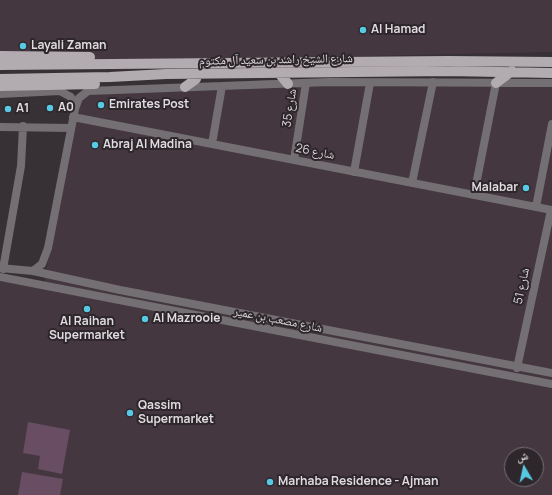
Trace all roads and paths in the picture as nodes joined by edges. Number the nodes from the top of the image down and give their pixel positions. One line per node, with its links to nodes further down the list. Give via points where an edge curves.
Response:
1 (0, 56): 4 (main road, via 142,60)
2 (552, 62): 4 (main road, شارع الشيخ راشد بن سعيد آل مكتوم, via 449,61)
3 (0, 64): 4 (main road, شارع الشيخ راشد بن سعيد آل مكتوم)
4 (166, 69): 8 (main road, شارع الشيخ راشد بن سعيد آل مكتوم); 9 (main road, شارع الشيخ راشد بن سعيد آل مكتوم, via 110,77)
5 (512, 71): 6 (main road, شارع الشيخ راشد بن سعيد آل مكتوم); 7 (main road, شارع الشيخ راشد بن سعيد آل مكتوم); 14 (main road)
6 (279, 73): 8 (main road, شارع الشيخ راشد بن سعيد آل مكتوم); 16 (main road)
7 (552, 73)
8 (220, 74): 10 (main road)
9 (0, 79)
10 (196, 79): 17 (main road); 19 (main road)
11 (433, 82): 13 (street); 14 (street); 29 (street)
12 (306, 83): 13 (street); 16 (street); 27 (street, شارع 35)
13 (370, 83): 28 (street)
14 (496, 83): 15 (street); 30 (street)
15 (552, 83)
16 (288, 84): 18 (street)
17 (0, 86)
18 (222, 86): 19 (street); 26 (street)
19 (185, 87): 21 (street, via 88,91 79,98)
20 (0, 94): 21 (street, via 60,91 72,97)
21 (74, 113): 25 (street); 26 (street, شارع 26)
22 (552, 124): 31 (street)
23 (23, 126): 24 (street); 25 (street, via 51,124); 34 (street, via 20,166)
24 (0, 127)
25 (71, 128): 33 (street)
26 (212, 144): 27 (street, شارع 26)
27 (294, 160): 28 (street, شارع 26)
28 (354, 172): 29 (street, شارع 26)
29 (412, 183): 30 (street, شارع 26)
30 (474, 195): 31 (street, شارع 26)
31 (536, 207): 32 (street, شارع 26)
32 (551, 210): 38 (street, شارع 51)
33 (48, 248): 35 (street, via 42,264); 36 (street, via 47,262)
34 (1, 267): 35 (street, شارع مصعب بن عمير)
35 (33, 272): 36 (street, شارع مصعب بن عمير)
36 (53, 276): 38 (street, شارع مصعب بن عمير)
37 (0, 277): 40 (street, شارع مصعب بن عمير)
38 (517, 368): 39 (street, شارع مصعب بن عمير)
39 (552, 374)
40 (552, 384)

